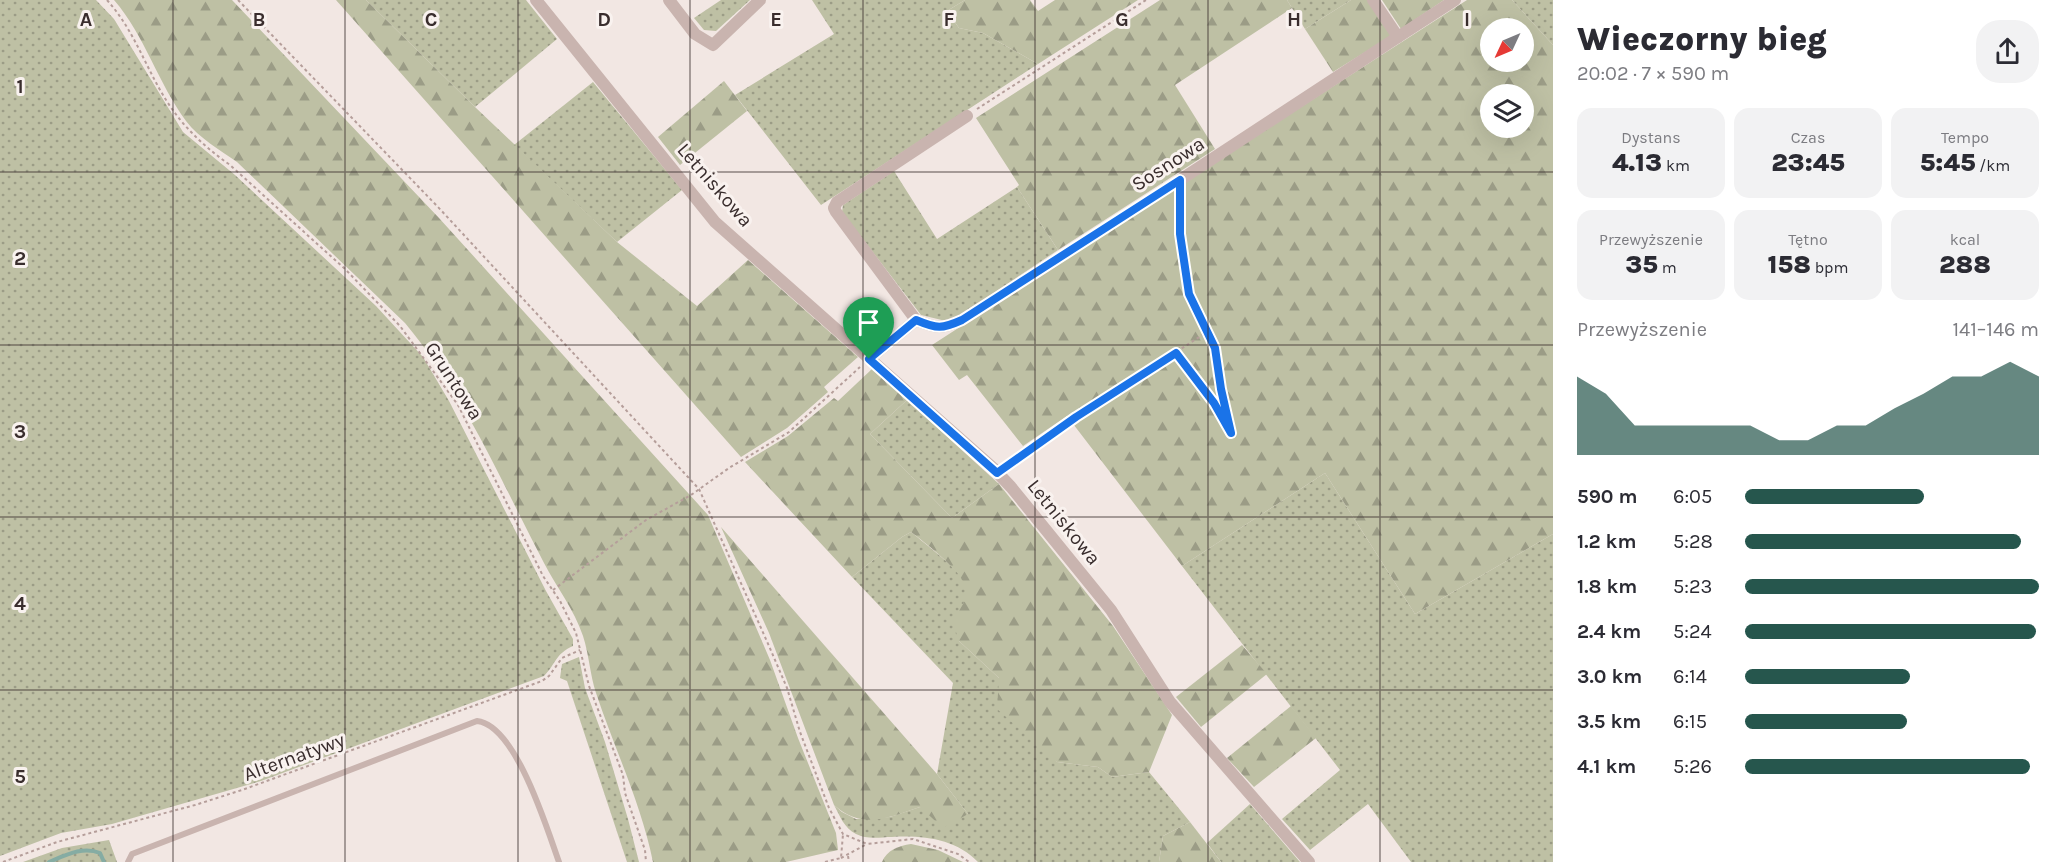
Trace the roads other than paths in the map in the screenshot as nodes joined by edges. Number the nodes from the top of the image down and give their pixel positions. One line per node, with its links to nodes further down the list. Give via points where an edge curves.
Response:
1 (536, 0): 11 (street, Letniskowa, via 715,222)
2 (669, 0): 3 (street, via 695,34 713,45)
3 (760, 0)
4 (1373, 0): 6 (street)
5 (1455, 0): 6 (street, Sosnowa)
6 (1398, 37): 8 (street, Sosnowa)
7 (967, 116): 10 (street, via 835,206)
8 (1180, 180)
9 (1054, 261): 10 (street, via 946,327)
10 (916, 320): 11 (street)
11 (869, 359): 14 (street, Letniskowa, via 1011,487 1111,610 1170,702)
12 (128, 862): 13 (lane, via 132,854 477,721 500,735 526,774)
13 (559, 862)
14 (1309, 862)

